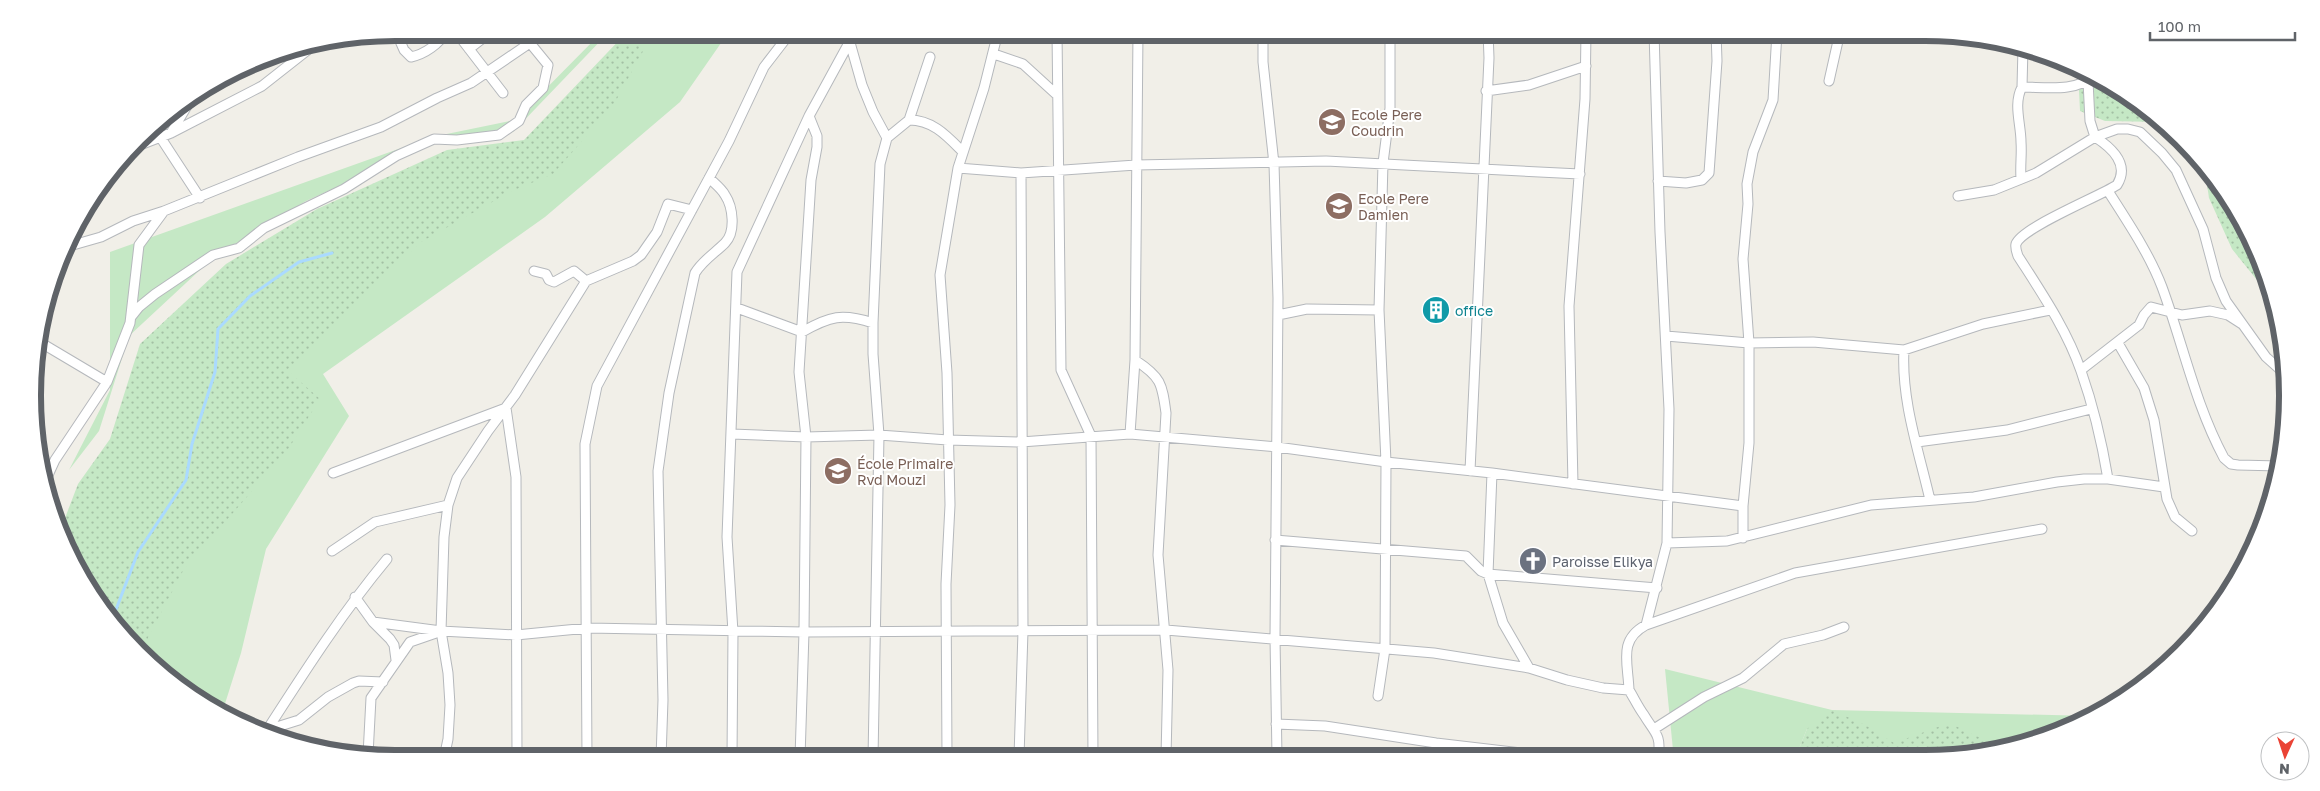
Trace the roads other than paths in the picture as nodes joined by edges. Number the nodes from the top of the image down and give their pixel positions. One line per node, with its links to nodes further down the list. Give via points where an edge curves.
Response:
1 (400, 41): 2 (street, via 411,57)
2 (441, 41)
3 (463, 41): 21 (street)
4 (479, 41): 21 (street)
5 (533, 41): 20 (street)
6 (784, 41): 53 (street, via 764,67)
7 (846, 41): 36 (street)
8 (849, 41): 42 (street, via 862,85)
9 (996, 41): 23 (street)
10 (1057, 41): 34 (street)
11 (1138, 41): 47 (street)
12 (1263, 41): 46 (street)
13 (1390, 41): 45 (street, via 1390,108)
14 (1488, 41): 32 (street)
15 (1586, 41): 26 (street)
16 (1654, 41): 55 (street)
17 (1716, 41): 55 (street, via 1709,173 1702,180)
18 (1776, 41): 75 (street, via 1772,100 1753,152 1748,184 1743,267)
19 (1838, 41): 29 (street)
20 (530, 43): 27 (street); 69 (street, via 548,65 546,83 526,104 519,121 511,127 495,137 434,139 396,156 339,192 264,228 239,248 213,255 154,294)
21 (469, 49): 27 (street)
22 (304, 53): 39 (street, via 262,86)
23 (994, 54): 34 (street, via 1023,64); 44 (street)
24 (2023, 55): 31 (street)
25 (930, 57): 37 (street)
26 (1586, 66): 32 (street, via 1529,85); 52 (street)
27 (488, 73): 33 (street); 58 (street, via 381,127)
28 (2085, 80): 31 (street, via 2061,88)
29 (1829, 81)
30 (2090, 83): 40 (street, via 2090,121)
31 (2022, 87): 54 (street, via 2018,104)
32 (1486, 91): 49 (street)
33 (503, 93)
34 (1057, 95): 50 (street)
35 (185, 111): 39 (street)
36 (809, 116): 64 (street, via 740,263); 72 (street, via 817,136 817,147 811,180)
37 (909, 120): 42 (street); 44 (street, via 940,129)
38 (158, 133): 41 (street)
39 (171, 133): 41 (street)
40 (2095, 137): 54 (street, via 2062,159); 56 (street, via 2111,148 2121,165 2122,173 2117,185); 71 (street, via 2117,128 2140,132 2171,164 2204,229 2219,286)
41 (161, 138): 43 (street); 58 (street)
42 (887, 138): 70 (street, via 880,164)
43 (147, 143)
44 (962, 152): 48 (street)
45 (1383, 163): 46 (street, via 1326,161); 49 (street); 65 (street)
46 (1274, 164): 47 (street); 68 (street)
47 (1136, 165): 50 (street); 78 (street)
48 (958, 168): 51 (street); 90 (street, via 940,275)
49 (1483, 168): 52 (street); 96 (street)
50 (1059, 169): 51 (street); 87 (street, via 1061,370)
51 (1021, 173): 91 (street)
52 (1580, 174): 101 (street, via 1569,306)
53 (709, 178): 59 (street); 122 (street, via 729,202 732,230 726,242 702,263 696,273 669,393 658,471)
54 (2021, 178): 57 (street, via 1994,190)
55 (1658, 181): 73 (street)
56 (2108, 191): 66 (street, via 2036,227 2016,244 2018,256); 67 (street, via 2148,259)
57 (1958, 196)
58 (200, 198): 60 (street)
59 (692, 210): 63 (street, via 668,204 658,232 641,255); 121 (street, via 597,386 586,444)
60 (164, 211): 61 (street); 69 (street, via 139,245)
61 (75, 244)
62 (534, 271): 63 (street, via 546,274 554,282 574,271)
63 (586, 281): 82 (street)
64 (737, 308): 72 (street); 84 (street)
65 (1379, 310): 68 (street, via 1307,309); 94 (street)
66 (2050, 310): 77 (street, via 1983,324); 80 (street)
67 (2171, 314): 71 (street, via 2210,311 2228,315); 74 (street, via 2151,307 2140,326); 95 (street, via 2196,395 2224,458 2238,466)
68 (1278, 315): 93 (street)
69 (131, 317): 81 (street)
70 (873, 323): 72 (street, via 846,316 836,317); 86 (street)
71 (2246, 327): 79 (street, via 2266,357)
72 (802, 332): 88 (street, via 800,372)
73 (1666, 336): 75 (street); 103 (street, via 1669,409)
74 (2118, 342): 80 (street); 102 (street, via 2144,388 2154,420)
75 (1749, 344): 77 (street, via 1813,342); 106 (street, via 1749,443)
76 (45, 345): 81 (street)
77 (1904, 350): 92 (street, via 1905,384)
78 (1135, 360): 85 (street); 89 (street, via 1159,380 1163,392)
79 (2278, 367)
80 (2081, 370): 83 (street)
81 (107, 382): 97 (street)
82 (506, 408): 98 (street); 105 (street, via 457,478); 131 (street, via 516,477)
83 (2091, 409): 92 (street, via 2007,430); 100 (street)
84 (732, 434): 88 (street); 127 (street, via 727,538)
85 (1130, 434): 87 (street); 89 (street)
86 (879, 435): 88 (street); 90 (street); 129 (street)
87 (1091, 436): 91 (street); 123 (street)
88 (806, 437): 128 (street)
89 (1165, 437): 93 (street); 124 (street, via 1158,555)
90 (948, 440): 91 (street); 130 (street, via 950,505)
91 (1021, 442): 126 (street)
92 (1917, 442): 104 (street)
93 (1277, 447): 94 (street); 110 (street)
94 (1386, 462): 96 (street); 112 (street)
95 (2272, 466)
96 (1470, 471): 99 (street)
97 (50, 472)
98 (333, 473)
99 (1492, 473): 101 (street); 115 (street)
100 (2108, 479): 102 (street); 104 (street, via 2057,482 1974,497)
101 (1572, 484): 103 (street)
102 (2164, 486): 108 (street, via 2175,517)
103 (1667, 496): 106 (street); 111 (street)
104 (1930, 500): 109 (street, via 1871,505)
105 (448, 506): 113 (street, via 375,522); 125 (street)
106 (1743, 506): 109 (street)
107 (2042, 528): 119 (street, via 1795,573)
108 (2192, 531)
109 (1744, 538): 111 (street)
110 (1276, 540): 112 (street); 132 (street)
111 (1666, 543): 116 (street)
112 (1386, 548): 115 (street, via 1466,556); 133 (street)
113 (332, 552)
114 (387, 559): 117 (street)
115 (1488, 574): 116 (street); 135 (street, via 1503,623)
116 (1657, 588): 119 (street)
117 (355, 597): 118 (street); 140 (street)
118 (373, 622): 125 (street); 134 (street, via 394,645)
119 (1646, 625): 137 (street, via 1628,639)
120 (1844, 627): 142 (street, via 1784,644 1743,678 1704,697)
121 (588, 628): 122 (street); 131 (street); 146 (street)
122 (662, 630): 127 (street); 147 (street)
123 (1091, 630): 124 (street); 126 (street); 153 (street)
124 (1166, 630): 132 (street); 154 (street)
125 (441, 631): 131 (street); 134 (street, via 410,642); 144 (street, via 450,705)
126 (1023, 631): 130 (street); 152 (street)
127 (733, 632): 128 (street); 148 (street)
128 (804, 632): 129 (street); 149 (street)
129 (874, 632): 130 (street); 150 (street)
130 (946, 632): 151 (street)
131 (516, 635): 145 (street)
132 (1275, 638): 133 (street); 139 (street)
133 (1385, 649): 135 (street); 138 (street)
134 (396, 660): 136 (street)
135 (1529, 668): 137 (street, via 1594,686)
136 (383, 682): 141 (street, via 353,683 328,697 299,720); 143 (street, via 375,690 370,704)
137 (1629, 690): 142 (street)
138 (1378, 696)
139 (1276, 724): 155 (street); 156 (street, via 1326,726)
140 (269, 726)
141 (274, 728)
142 (1654, 729): 157 (street)
143 (368, 749)
144 (446, 750)
145 (517, 750)
146 (587, 750)
147 (661, 750)
148 (732, 750)
149 (800, 750)
150 (873, 750)
151 (947, 750)
152 (1020, 750)
153 (1093, 750)
154 (1166, 750)
155 (1277, 750)
156 (1496, 750)
157 (1659, 750)

